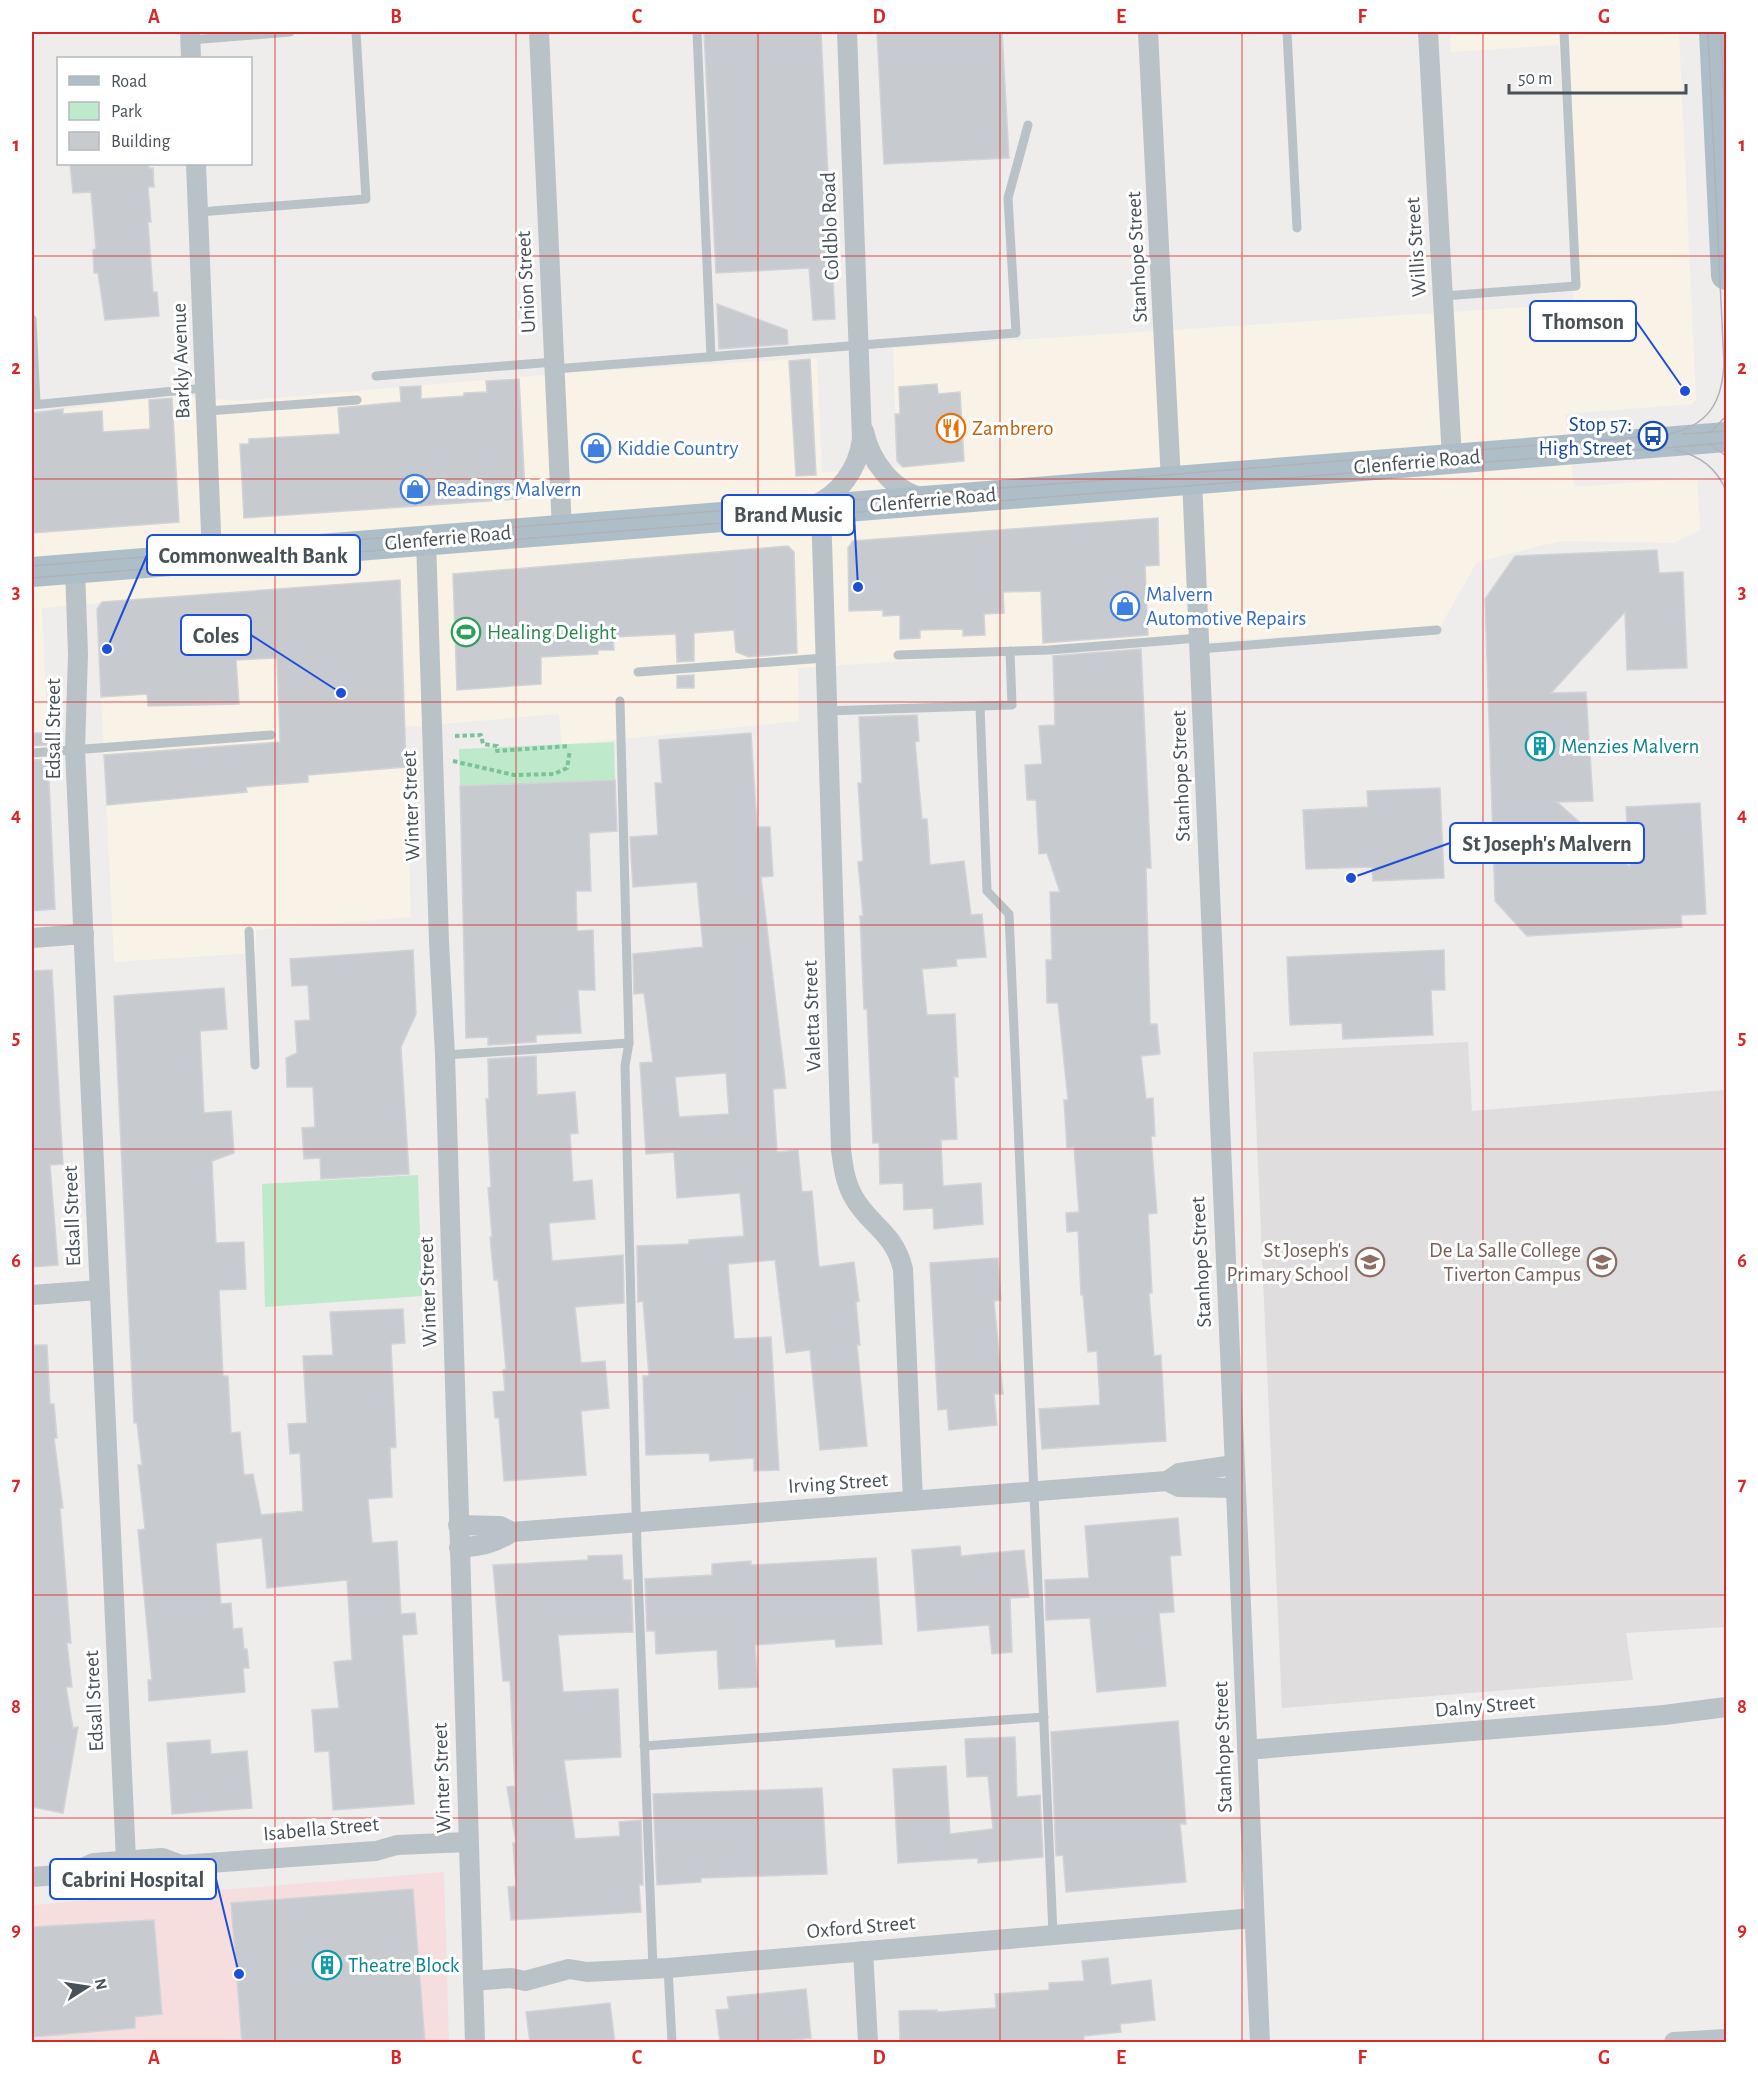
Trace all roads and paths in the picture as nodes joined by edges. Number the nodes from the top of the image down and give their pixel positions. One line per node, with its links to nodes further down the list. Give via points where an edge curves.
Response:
1 (290, 32): 11 (lane)
2 (356, 32): 14 (lane, via 366,199)
3 (539, 32): 21 (street, Union Street)
4 (697, 32): 20 (lane)
5 (847, 32): 19 (street, Coldblo Road)
6 (1148, 32): 30 (street, Stanhope Street, via 1158,215)
7 (1287, 32): 15 (lane)
8 (1428, 32): 17 (street, Willis Street)
9 (1564, 32): 17 (lane, via 1576,286)
10 (1714, 32): 16 (main road)
11 (190, 43)
12 (1028, 125): 19 (lane, via 1008,198 1016,333)
13 (196, 165): 14 (street, Barkly Avenue)
14 (199, 212): 23 (street, Barkly Avenue)
15 (1297, 228)
16 (1726, 275)
17 (1444, 296): 29 (street, Willis Street)
18 (32, 319): 25 (lane)
19 (858, 347): 20 (lane); 27 (street, Coldblo Road)
20 (711, 357): 21 (lane)
21 (554, 365): 22 (lane); 33 (street, Union Street)
22 (376, 375)
23 (206, 387): 25 (lane); 26 (street, Barkly Avenue)
24 (357, 400): 26 (lane)
25 (34, 405)
26 (207, 411): 35 (street, Barkly Avenue)
27 (862, 419): 31 (street, Coldblo Road, via 868,447 888,477 911,494); 32 (street, Coldblo Road, via 861,448 845,483)
28 (1726, 437): 29 (main road, Glenferrie Road)
29 (1452, 459): 30 (main road, Glenferrie Road)
30 (1181, 480): 31 (main road, Glenferrie Road); 39 (street, Stanhope Street)
31 (934, 500): 32 (main road, Glenferrie Road)
32 (808, 510): 33 (main road, Glenferrie Road); 42 (street, Valetta Street)
33 (562, 530): 34 (main road, Glenferrie Road)
34 (426, 540): 35 (main road, Glenferrie Road); 56 (street, Winter Street)
35 (213, 557): 36 (main road, Glenferrie Road)
36 (75, 569): 37 (main road, Glenferrie Road); 49 (street, Edsall Street)
37 (32, 572)
38 (1437, 630): 39 (lane)
39 (1199, 644): 40 (lane); 60 (street, Stanhope Street)
40 (1010, 651): 41 (lane); 45 (lane, via 1012,705)
41 (898, 655)
42 (824, 658): 43 (lane); 46 (street, Valetta Street)
43 (638, 672)
44 (620, 700): 55 (lane)
45 (980, 706): 46 (lane); 63 (lane, via 987,891 1010,914)
46 (826, 711): 64 (street, Valetta Street, via 841,1150 853,1197 894,1244 903,1269)
47 (271, 735): 49 (lane)
48 (455, 736): 51 (path, via 481,735 483,744 497,746 497,752 570,748 567,768 554,774 506,774)
49 (75, 750): 50 (lane); 53 (street, Edsall Street)
50 (32, 753)
51 (460, 760)
52 (249, 931): 57 (lane)
53 (84, 934): 54 (street); 58 (street, Edsall Street)
54 (32, 938)
55 (629, 1042): 56 (lane); 65 (lane, via 625,1066)
56 (445, 1055): 66 (street, Winter Street)
57 (255, 1065)
58 (99, 1290): 59 (street); 74 (street, Edsall Street)
59 (32, 1295)
60 (1234, 1465): 61 (street, Irving Street, via 1179,1473); 62 (street, Stanhope Street)
61 (1167, 1481): 62 (street, Irving Street, via 1179,1487); 63 (street, Irving Street)
62 (1235, 1488): 72 (street, Stanhope Street)
63 (1035, 1491): 64 (street, Irving Street); 70 (lane)
64 (913, 1501): 65 (street, Irving Street)
65 (637, 1523): 67 (street, Irving Street); 71 (lane)
66 (458, 1525): 67 (street, Irving Street, via 500,1526); 68 (street, Winter Street)
67 (512, 1532): 68 (street, Irving Street, via 501,1540)
68 (459, 1548): 73 (street, Winter Street)
69 (1726, 1707): 72 (street, Dalny Street)
70 (1044, 1717): 71 (lane); 80 (lane)
71 (644, 1746): 82 (lane)
72 (1247, 1750): 79 (street, Stanhope Street)
73 (468, 1842): 75 (street, Isabella Street); 83 (street, Winter Street)
74 (126, 1860): 75 (street, Isabella Street, via 162,1858); 76 (street, Isabella Street, via 94,1863); 78 (street, via 125,1868)
75 (177, 1865): 78 (street, Isabella Street, via 164,1876)
76 (69, 1874): 77 (street, Isabella Street); 78 (street, Isabella Street, via 94,1882)
77 (32, 1877)
78 (111, 1880)
79 (1254, 1918): 80 (street, Oxford Street); 88 (street, Stanhope Street)
80 (1053, 1934): 81 (street, Oxford Street)
81 (863, 1951): 82 (street, Oxford Street); 87 (street)
82 (661, 1968): 83 (street, Oxford Street, via 586,1972 569,1969 525,1981); 86 (lane)
83 (473, 1981): 85 (street, Winter Street)
84 (1726, 2039): 89 (street)
85 (475, 2043)
86 (672, 2043)
87 (868, 2043)
88 (1260, 2043)
89 (1674, 2043)

